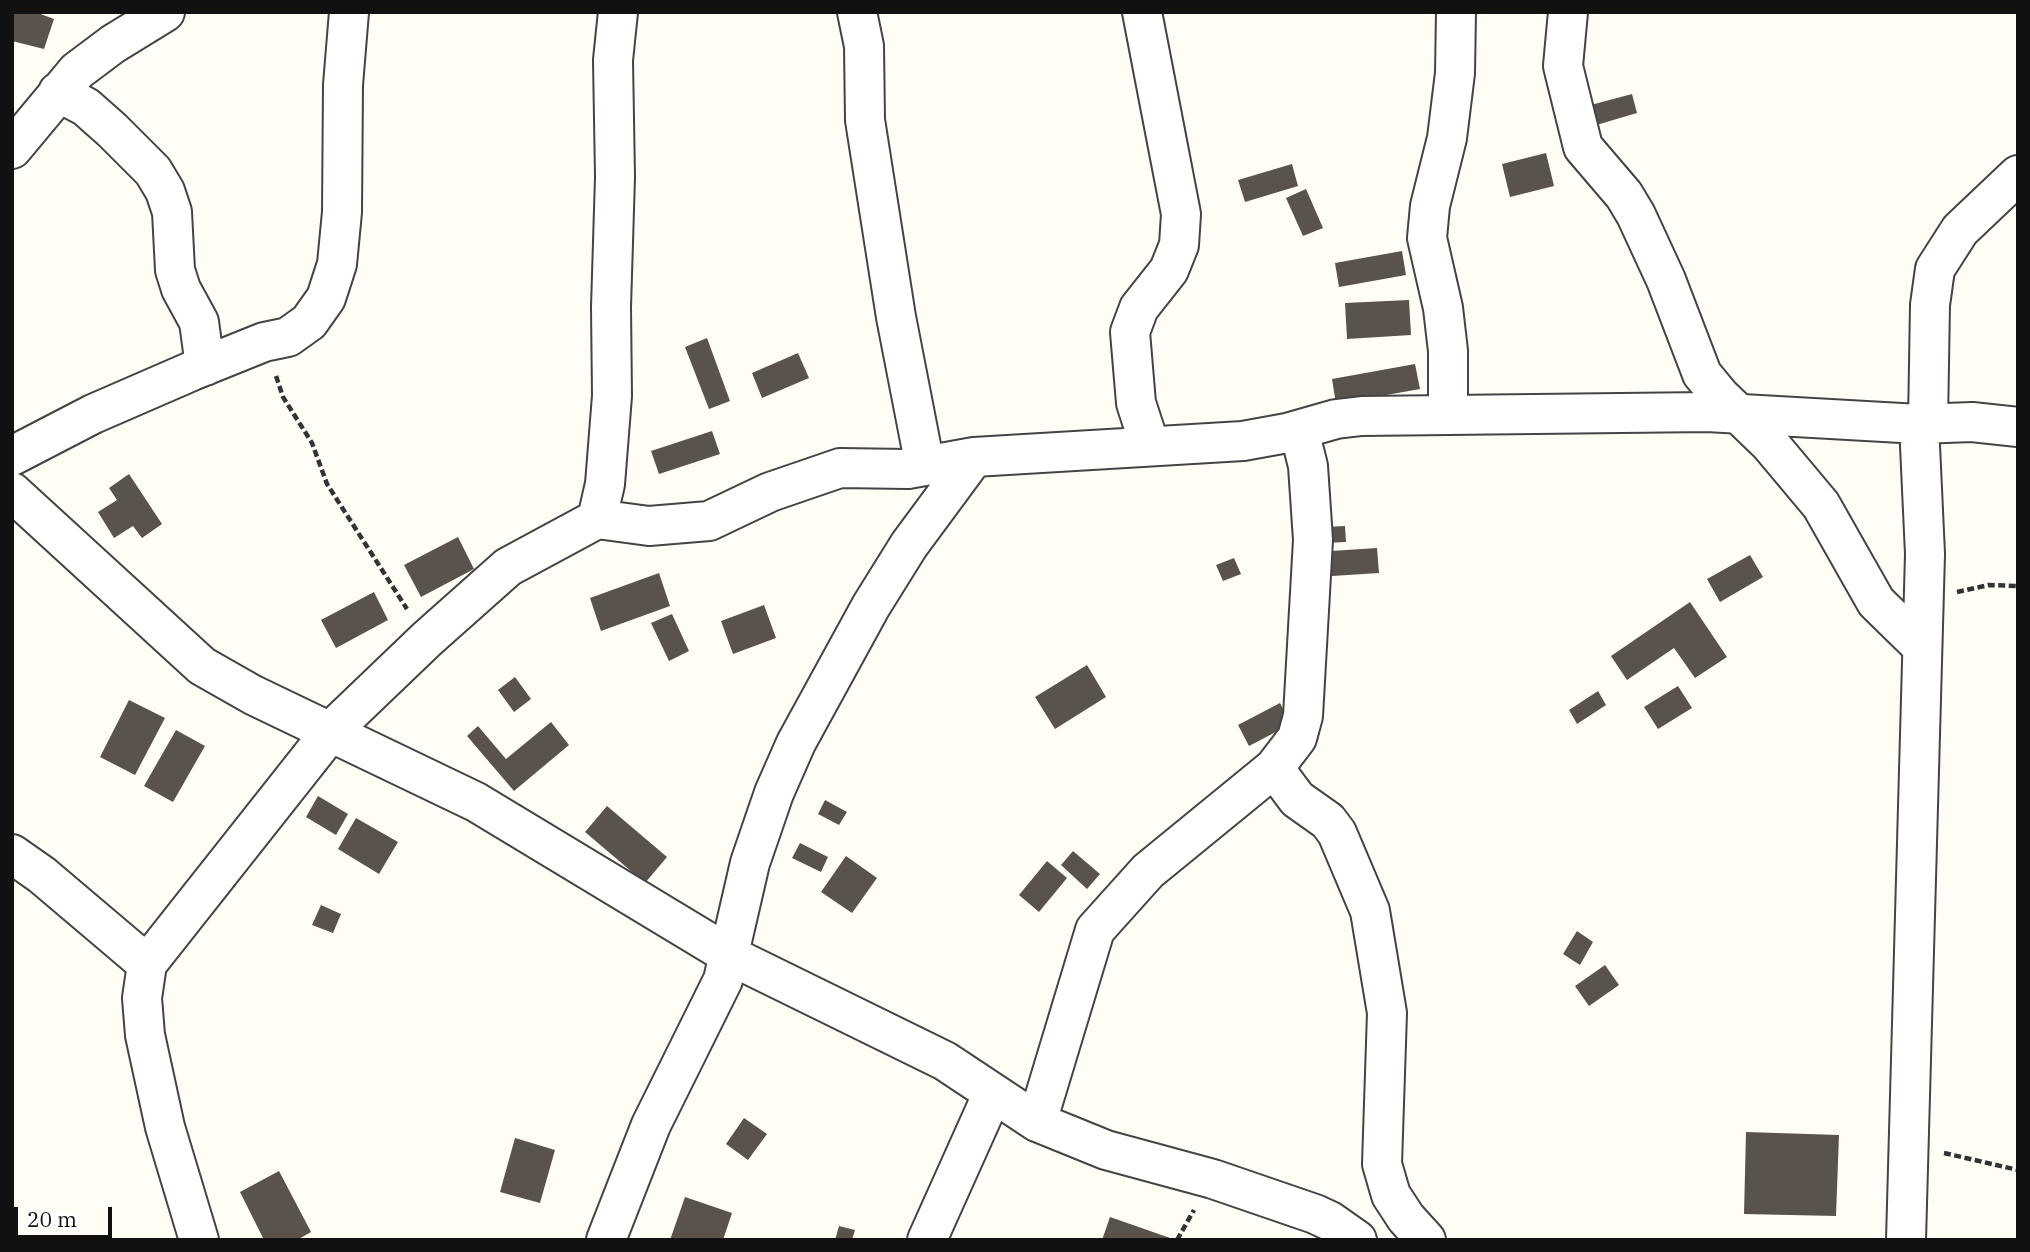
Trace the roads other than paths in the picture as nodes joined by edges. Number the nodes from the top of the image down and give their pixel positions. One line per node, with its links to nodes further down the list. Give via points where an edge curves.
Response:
1 (165, 12): 8 (street, via 104,50)
2 (348, 12): 11 (street, via 342,85 342,212 337,264 326,298 309,322 288,337)
3 (618, 12): 22 (street, via 613,60 612,396 605,484)
4 (857, 12): 20 (street, via 864,46 865,121)
5 (1142, 12): 17 (street, via 1181,214 1179,245 1169,270 1139,308 1130,332 1136,403)
6 (1456, 12): 13 (street, via 1458,51 1447,138 1427,238 1443,308)
7 (1568, 12): 12 (street, via 1563,66 1583,147 1636,215 1702,374)
8 (58, 92): 9 (street); 11 (street, via 86,107 113,130 153,171 165,191 172,212 175,270 199,323)
9 (12, 149)
10 (2018, 176): 14 (street, via 1960,230 1935,269)
11 (205, 366): 18 (street)
12 (1740, 413): 13 (street); 14 (street); 23 (street, via 1821,505 1876,602)
13 (1448, 414): 16 (street, via 1362,416)
14 (1923, 424): 15 (street, via 1972,422); 23 (street, via 1925,554)
15 (2018, 427)
16 (1299, 430): 17 (street, via 1243,441); 25 (street, via 1313,518 1303,716 1297,738)
17 (1150, 446): 19 (street)
18 (14, 451)
19 (974, 457): 20 (street); 27 (street, via 870,606 796,743 750,863)
20 (925, 466): 22 (street, via 840,468 770,492 709,521 649,526)
21 (12, 492): 24 (street, via 202,666)
22 (597, 519): 24 (street, via 508,567)
23 (1920, 645): 36 (street)
24 (332, 730): 27 (street, via 485,807); 28 (street)
25 (1275, 768): 30 (street, via 1148,871 1095,930); 35 (street, via 1297,799 1337,833 1370,911 1387,1013 1382,1164 1391,1195)
26 (12, 854): 28 (street)
27 (731, 956): 29 (street, via 945,1061); 32 (street, via 709,1011 651,1125)
28 (147, 964): 31 (street, via 142,998 145,1035 165,1127)
29 (992, 1095): 30 (street); 33 (street)
30 (1037, 1122): 34 (street, via 1106,1150 1213,1179 1315,1214)
31 (199, 1240)
32 (606, 1240)
33 (927, 1240)
34 (1357, 1240)
35 (1426, 1240)
36 (1906, 1240)

